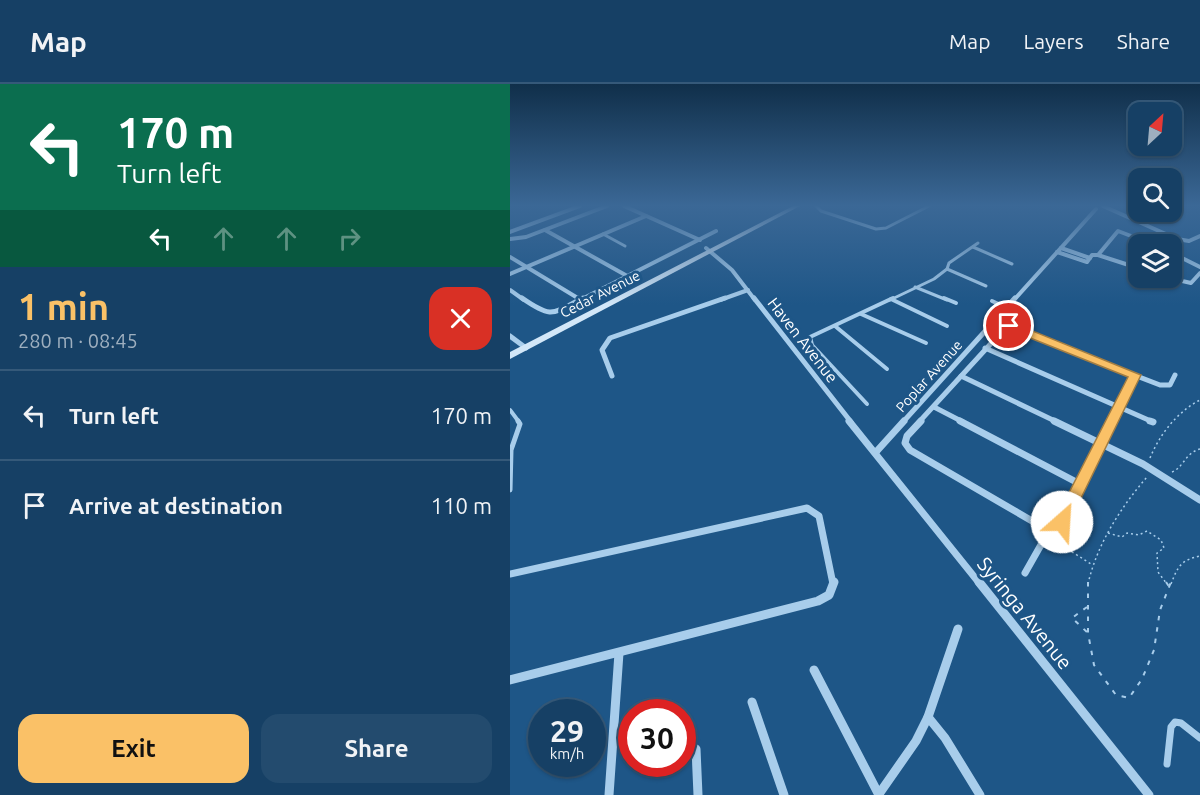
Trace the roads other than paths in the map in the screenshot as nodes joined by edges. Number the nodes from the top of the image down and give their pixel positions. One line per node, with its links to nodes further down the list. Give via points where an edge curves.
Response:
1 (562, 239): 10 (street)
2 (591, 239): 10 (street)
3 (613, 239): 9 (lane)
4 (728, 239): 12 (main road, Cedar Avenue)
5 (1069, 239): 13 (street, Poplar Avenue)
6 (1111, 239): 14 (street)
7 (700, 240): 24 (street)
8 (978, 243): 11 (lane)
9 (626, 246)
10 (574, 247): 19 (street); 24 (street)
11 (973, 248): 17 (lane); 21 (lane)
12 (709, 249): 29 (street, Haven Avenue); 40 (main road, Cedar Avenue)
13 (1059, 250): 14 (street, via 1088,260); 34 (street, Poplar Avenue)
14 (1098, 255): 18 (street)
15 (510, 257): 19 (street)
16 (1182, 258): 20 (street)
17 (1012, 264)
18 (1128, 265)
19 (528, 266): 23 (street); 31 (street)
20 (1200, 267)
21 (947, 269): 26 (lane); 27 (lane)
22 (1200, 273): 25 (street, via 1191,283)
23 (510, 274)
24 (629, 277): 31 (street)
25 (1182, 281)
26 (986, 286)
27 (915, 287): 30 (lane); 33 (lane)
28 (510, 290): 31 (street, via 545,313 557,312)
29 (748, 290): 46 (street, via 610,338 602,350); 54 (street, Haven Avenue)
30 (891, 299): 35 (lane); 37 (lane)
31 (582, 300)
32 (992, 301): 34 (lane)
33 (956, 303)
34 (1007, 308): 54 (street, Poplar Avenue)
35 (861, 314): 36 (lane); 39 (lane)
36 (835, 326): 43 (lane); 48 (lane, via 812,336 810,342)
37 (947, 326)
38 (510, 336): 40 (street)
39 (926, 343)
40 (518, 347): 42 (main road, Cedar Avenue)
41 (985, 348): 44 (street, via 1003,327 1011,326); 47 (street); 50 (street)
42 (510, 356)
43 (887, 369)
44 (1135, 375): 45 (street, via 1168,386); 50 (street)
45 (1175, 375)
46 (612, 376)
47 (961, 376): 49 (street); 53 (street)
48 (867, 404)
49 (934, 407): 55 (street); 58 (street, via 907,436 907,447)
50 (1120, 408): 52 (street); 53 (street)
51 (510, 410): 56 (lane, via 520,424 511,450)
52 (1153, 422)
53 (1102, 443): 55 (street); 57 (street)
54 (876, 452): 75 (street, Syringa Avenue)
55 (1080, 484): 58 (street, via 1062,522)
56 (510, 490)
57 (1200, 500)
58 (1051, 532): 59 (street, via 1041,542)
59 (1025, 573)
60 (510, 574): 62 (street, via 802,508 817,513 834,581 829,595)
61 (958, 630): 66 (street)
62 (620, 653): 64 (street); 71 (street)
63 (814, 670): 70 (street)
64 (510, 681)
65 (752, 702): 73 (street)
66 (928, 717): 70 (street); 74 (street)
67 (1200, 738): 69 (lane, via 1175,722)
68 (696, 748): 72 (street)
69 (1167, 764)
70 (879, 794)
71 (609, 795)
72 (698, 795)
73 (784, 795)
74 (980, 795)
75 (1149, 795)

